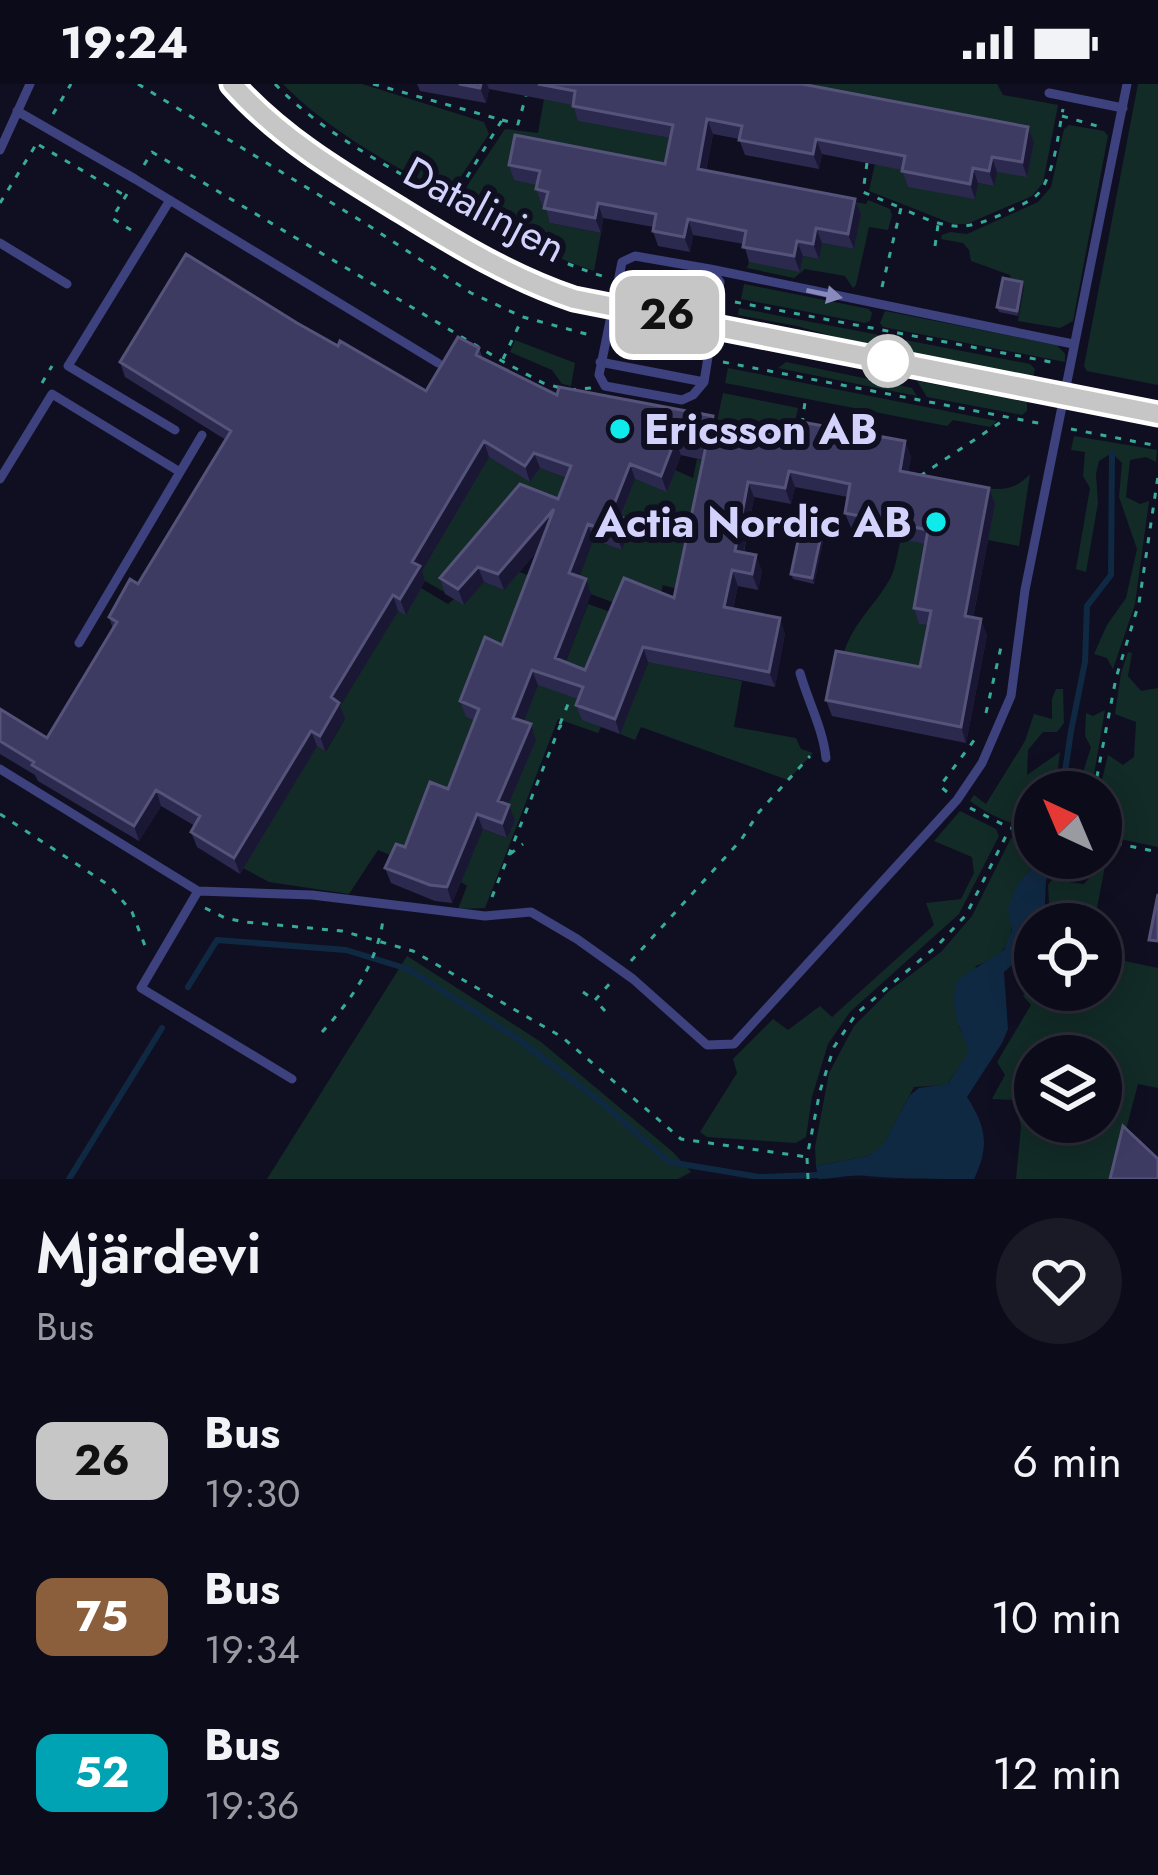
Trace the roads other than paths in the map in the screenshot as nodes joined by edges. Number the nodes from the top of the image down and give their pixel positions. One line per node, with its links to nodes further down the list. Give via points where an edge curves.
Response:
1 (26, 84): 6 (lane)
2 (232, 84): 12 (street, Datalinjen, via 304,149 465,248 541,288)
3 (1127, 84): 5 (lane)
4 (1049, 93): 5 (lane)
5 (1123, 108): 14 (lane)
6 (17, 111): 7 (lane); 8 (lane)
7 (0, 149)
8 (170, 200): 15 (lane); 20 (lane, via 68,366)
9 (0, 243): 11 (lane)
10 (710, 269): 12 (lane, via 635,256 622,262); 13 (lane, via 720,282); 14 (lane, one-way to 14)
11 (67, 284)
12 (611, 306): 13 (street, Datalinjen); 16 (lane)
13 (713, 325): 17 (lane); 18 (street, Datalinjen)
14 (1073, 344): 18 (lane)
15 (438, 362)
16 (600, 362): 17 (lane); 17 (lane, via 604,386 682,400)
17 (704, 382)
18 (1064, 396): 19 (street, Datalinjen); 29 (lane, via 1011,696 982,763 734,1044 707,1045 622,971 531,912 485,916)
19 (1158, 414)
20 (175, 430)
21 (202, 436): 22 (lane)
22 (180, 472): 23 (lane, via 52,394); 24 (lane)
23 (1, 476)
24 (80, 643)
25 (800, 673): 26 (lane)
26 (826, 758)
27 (0, 770): 30 (lane)
28 (263, 879): 29 (lane)
29 (256, 892): 30 (lane)
30 (195, 896): 31 (lane, via 141,988)
31 (292, 1079)

